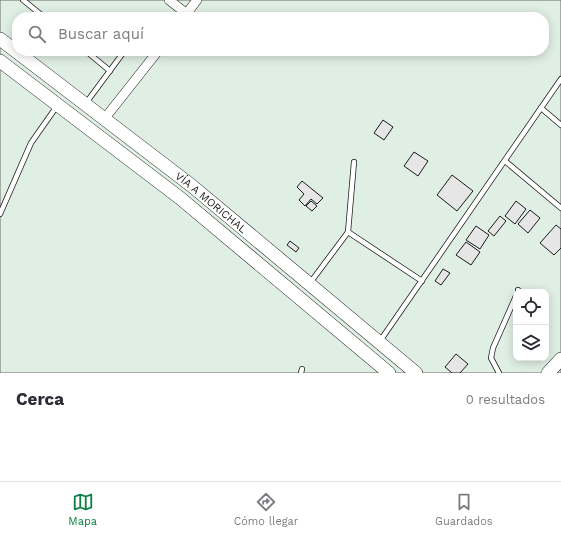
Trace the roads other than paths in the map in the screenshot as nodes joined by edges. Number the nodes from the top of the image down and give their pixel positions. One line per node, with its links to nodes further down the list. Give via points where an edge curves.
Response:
1 (23, 0): 4 (lane)
2 (169, 0): 5 (street)
3 (197, 0): 6 (street)
4 (38, 12)
5 (182, 12)
6 (187, 12)
7 (0, 39): 8 (street, VÍA A MORICHAL)
8 (12, 48)
9 (23, 56): 16 (street, VÍA A MORICHAL)
10 (92, 56): 14 (lane)
11 (121, 56): 14 (lane)
12 (154, 56): 19 (street)
13 (0, 61): 17 (street, VÍA A MORICHAL)
14 (110, 71): 16 (lane)
15 (561, 79): 18 (lane)
16 (86, 103): 19 (street, VÍA A MORICHAL)
17 (58, 105): 24 (lane, via 31,143); 31 (street, VÍA A MORICHAL, via 180,198)
18 (541, 108): 20 (lane); 21 (lane)
19 (105, 118): 27 (street, VÍA A MORICHAL, via 192,186)
20 (561, 125)
21 (505, 161): 23 (lane); 26 (lane)
22 (354, 162): 25 (lane)
23 (561, 208)
24 (0, 214)
25 (348, 232): 26 (lane); 27 (lane)
26 (422, 281): 29 (lane)
27 (309, 284): 29 (street, VÍA A MORICHAL)
28 (513, 303): 33 (lane, via 493,348 492,358)
29 (379, 342): 32 (street, VÍA A MORICHAL)
30 (561, 359): 34 (street)
31 (389, 373)
32 (416, 373)
33 (499, 373)
34 (548, 373)

